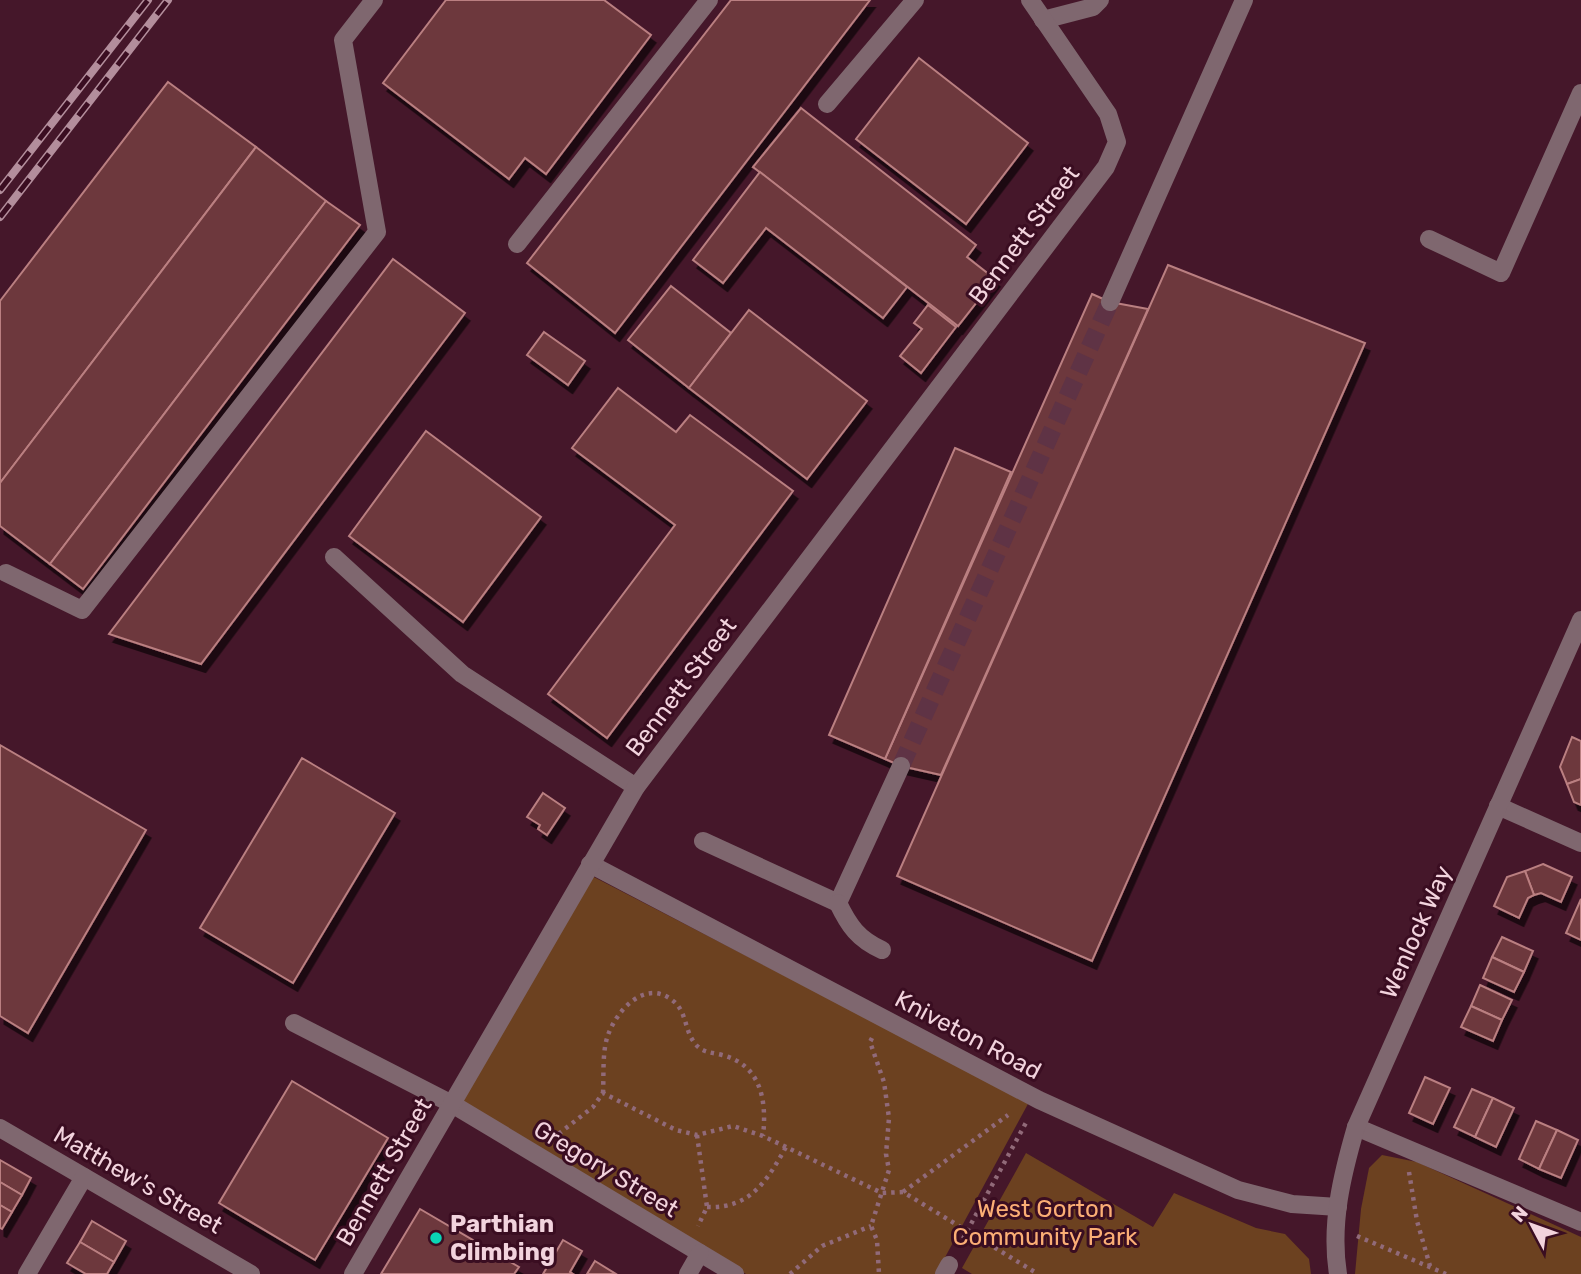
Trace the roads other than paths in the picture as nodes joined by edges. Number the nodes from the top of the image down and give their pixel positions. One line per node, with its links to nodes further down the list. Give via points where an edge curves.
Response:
1 (374, 0): 14 (street, via 343,40 377,232 82,610)
2 (709, 0): 11 (street)
3 (915, 0): 9 (street)
4 (1030, 0): 7 (street)
5 (1100, 0): 7 (street)
6 (1244, 0): 12 (street)
7 (1043, 20): 17 (street, Bennett Street, via 1108,114 1116,142 1106,167)
8 (1581, 93): 10 (street, via 1501,273)
9 (827, 104)
10 (1429, 239)
11 (517, 244)
12 (1110, 302)
13 (334, 557): 17 (street, via 462,674)
14 (6, 573)
15 (1581, 620): 18 (street, Wenlock Way)
16 (901, 766): 22 (street)
17 (636, 787): 21 (street, Bennett Street)
18 (1498, 806): 20 (street); 26 (street, Wenlock Way)
19 (703, 841): 22 (street)
20 (1581, 843)
21 (590, 864): 25 (street, Bennett Street); 29 (street, Kniveton Road, via 1039,1100 1238,1190 1292,1204)
22 (838, 903): 23 (street, via 851,929)
23 (882, 950)
24 (294, 1023): 25 (street, Gregory Street)
25 (452, 1104): 31 (street, Gregory Street); 34 (street, Bennett Street)
26 (1356, 1127): 29 (street, Wenlock Way); 30 (street)
27 (0, 1129): 28 (street, Matthew's Street)
28 (84, 1177): 32 (street); 33 (street, Matthew's Street)
29 (1338, 1207): 37 (street, Wenlock Way)
30 (1581, 1222)
31 (700, 1253): 35 (street); 36 (street, Gregory Street)
32 (27, 1274)
33 (251, 1274)
34 (353, 1274)
35 (688, 1274)
36 (735, 1274)
37 (1338, 1274)

